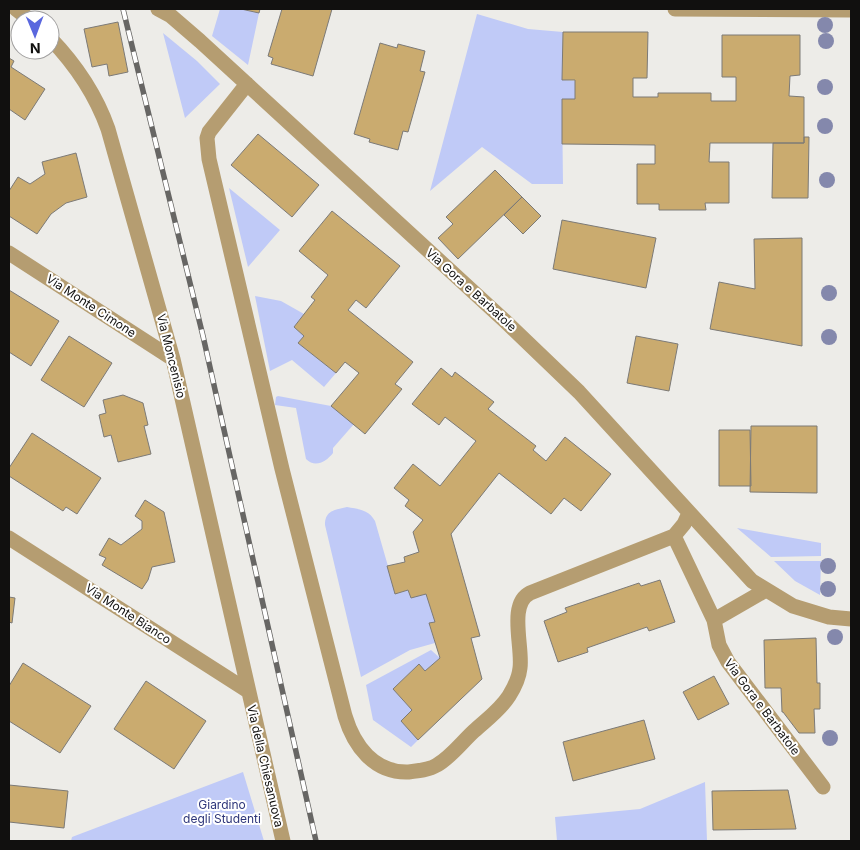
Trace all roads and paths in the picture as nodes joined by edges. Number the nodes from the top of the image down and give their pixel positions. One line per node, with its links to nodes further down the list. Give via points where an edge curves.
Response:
1 (675, 9): 2 (street)
2 (851, 10)
3 (166, 11): 5 (street, Via Gora e Barbatole)
4 (60, 51): 7 (street, Via Moncenisio, via 102,112)
5 (247, 84): 8 (street, Via Gora e Barbatole, via 579,392); 9 (street, via 213,124 207,148 338,691 348,727 359,748 388,770 414,772 437,765 501,706 512,690 520,668 518,611 522,597)
6 (9, 253): 7 (street, Via Monte Cimone)
7 (173, 359): 14 (street, Via Moncenisio)
8 (688, 513): 9 (street); 11 (street, Via Gora e Barbatole, via 741,571)
9 (674, 536): 13 (street, Via Gora e Barbatole)
10 (9, 538): 14 (street, Via Monte Bianco)
11 (766, 590): 12 (street, Via Gora e Barbatole, via 793,606 813,613); 13 (street)
12 (851, 619)
13 (714, 620): 15 (street, Via Gora e Barbatole, via 719,645 728,662)
14 (248, 691): 16 (street, Via della Chiesanuova)
15 (824, 787)
16 (283, 841)

